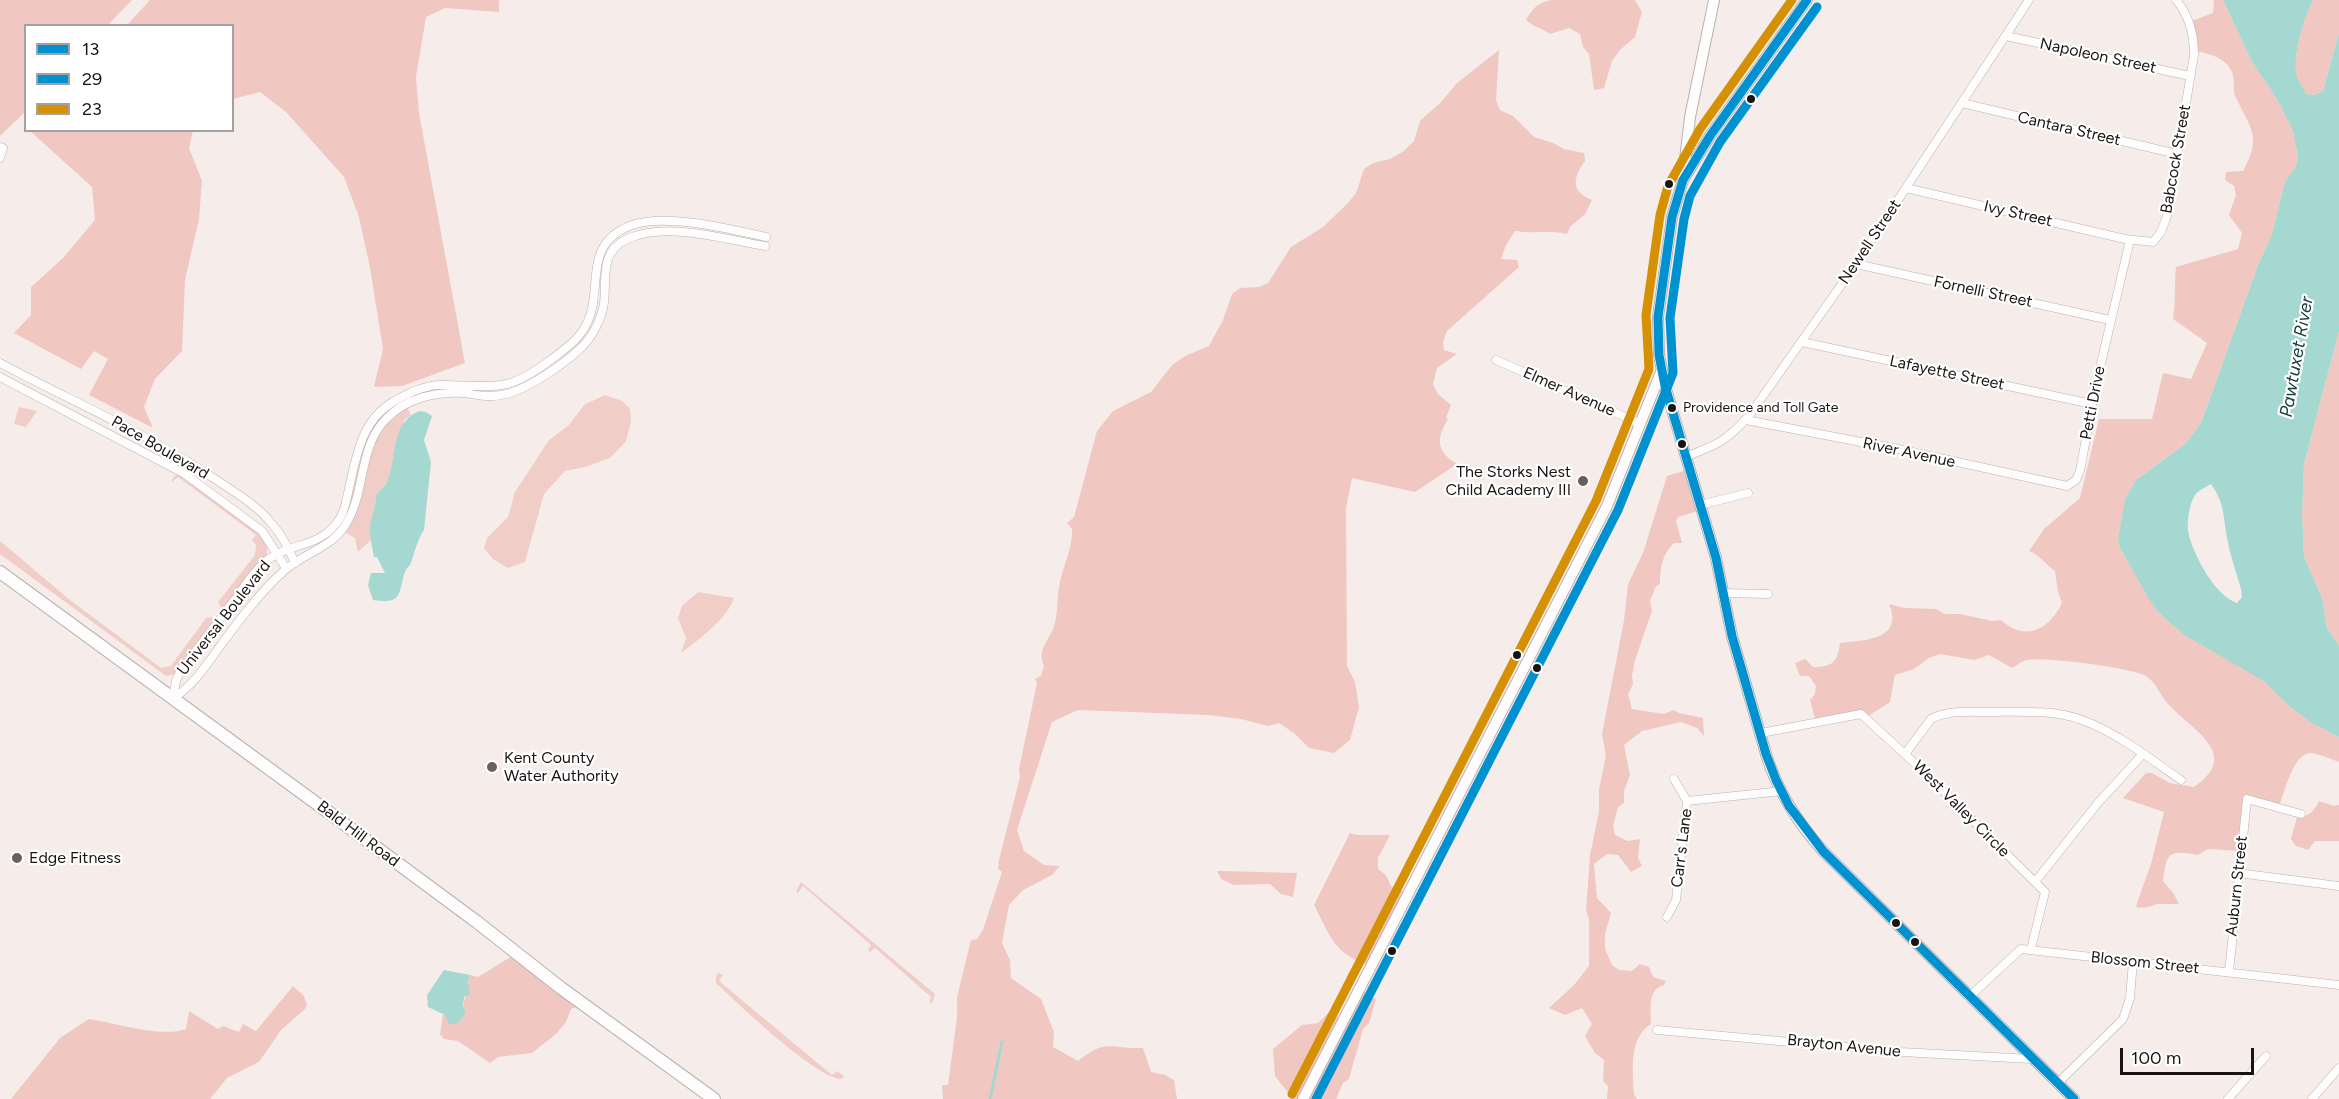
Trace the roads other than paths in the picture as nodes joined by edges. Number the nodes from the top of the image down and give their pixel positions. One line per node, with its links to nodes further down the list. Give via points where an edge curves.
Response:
1 (1714, 0): 11 (main road, via 1690,117)
2 (1807, 0): 11 (main road)
3 (2029, 0): 5 (street, Newell Street)
4 (2176, 0): 6 (street, via 2183,8 2194,42)
5 (2006, 36): 6 (street, Napoleon Street); 7 (street, Newell Street)
6 (2190, 76): 9 (street, Babcock Street)
7 (1962, 103): 9 (street, Cantara Street); 12 (street, Newell Street)
8 (0, 147): 10 (street)
9 (2178, 154): 14 (street, Babcock Street, via 2161,232 2153,242)
10 (0, 158)
11 (1683, 180): 21 (main road, via 1672,218 1658,317)
12 (1906, 188): 14 (street, Ivy Street); 16 (street, Newell Street)
13 (766, 237): 30 (street, Universal Boulevard, via 664,221 632,225 617,233 598,255 593,309 571,343 517,381 491,387 430,387 380,411 360,445 340,519 327,534)
14 (2130, 240): 17 (street)
15 (765, 246): 32 (street, Universal Boulevard, via 664,231 624,240 608,259 603,308 582,346 519,390 493,397 433,394 387,417 371,441 346,525 333,540)
16 (1856, 264): 17 (street, Fornelli Street); 18 (street, Newell Street)
17 (2110, 320): 23 (street, Petti Drive)
18 (1802, 342): 23 (street, Lafayette Street); 24 (street, Newell Street)
19 (1496, 360): 25 (street, Elmer Avenue)
20 (0, 363): 30 (street, Pace Boulevard, via 203,471 271,522)
21 (1661, 371): 25 (main road); 26 (main road)
22 (0, 377): 31 (street, Pace Boulevard, via 185,474 256,526)
23 (2092, 404): 27 (street, Petti Drive, via 2079,471)
24 (1746, 420): 26 (street, Newell Street, via 1723,442); 27 (street, River Avenue, via 2059,486)
25 (1641, 424): 61 (main road, via 1603,513)
26 (1685, 457): 29 (main road)
27 (2071, 484)
28 (1748, 493): 29 (street)
29 (1700, 505): 35 (main road)
30 (289, 550): 31 (street, Universal Boulevard); 32 (street, Pace Boulevard)
31 (277, 552): 33 (street, Pace Boulevard); 37 (street, Universal Boulevard, via 259,567 181,670)
32 (295, 563): 33 (street, Universal Boulevard)
33 (286, 568): 37 (street, Universal Boulevard, via 196,681)
34 (0, 572): 37 (main road, Bald Hill Road)
35 (1723, 593): 36 (street); 38 (main road)
36 (1768, 594)
37 (173, 699): 60 (main road, Bald Hill Road)
38 (1761, 734): 39 (street, via 1862,714); 43 (main road)
39 (1905, 754): 40 (street, West Valley Circle, via 1937,716 2011,712 2082,720); 47 (street, West Valley Circle)
40 (2142, 755): 42 (street, West Valley Circle); 47 (street)
41 (1674, 779): 44 (street)
42 (2181, 780)
43 (1782, 791): 44 (street, Carr's Lane); 54 (main road, via 1807,833)
44 (1687, 801): 49 (street, Carr's Lane, via 1676,900)
45 (2301, 814): 46 (street, Auburn Street, via 2247,799)
46 (2238, 873): 48 (street); 52 (street, Auburn Street)
47 (2035, 882): 50 (street, via 2045,892)
48 (2339, 886)
49 (1667, 917)
50 (2031, 949): 51 (street, Blossom Street); 54 (street, via 2021,949)
51 (2133, 962): 52 (street, Blossom Street); 59 (street, via 2130,998 2123,1019)
52 (2229, 972): 53 (street, Blossom Street)
53 (2339, 985)
54 (1969, 997): 57 (main road)
55 (1657, 1030): 57 (street, Brayton Avenue, via 1901,1052)
56 (2266, 1056): 63 (street)
57 (2031, 1059): 59 (main road)
58 (2339, 1068): 64 (street)
59 (2058, 1083): 62 (main road)
60 (714, 1099)
61 (1303, 1099)
62 (2074, 1099)
63 (2228, 1099)
64 (2312, 1099)

